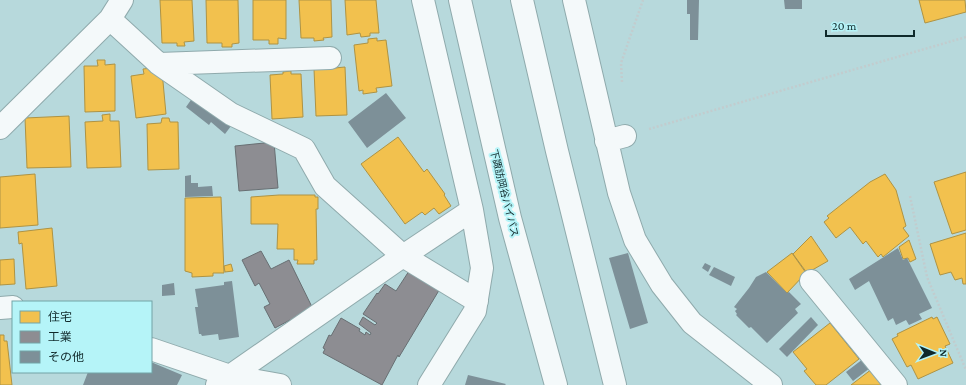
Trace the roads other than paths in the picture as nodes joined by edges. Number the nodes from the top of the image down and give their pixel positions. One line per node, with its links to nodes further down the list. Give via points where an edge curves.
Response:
1 (122, 0): 6 (main road)
2 (423, 0): 10 (main road)
3 (460, 0): 20 (main road, 下諏訪岡谷バイパス, via 510,218)
4 (522, 0): 21 (main road)
5 (574, 0): 22 (main road, via 616,139 619,193 635,240 662,285 692,323)
6 (110, 19): 8 (main road); 9 (main road)
7 (330, 58): 8 (main road)
8 (158, 64): 11 (main road, via 231,114 304,149 325,186)
9 (0, 128)
10 (472, 210): 11 (main road); 13 (main road, via 482,268)
11 (403, 256): 13 (main road); 17 (main road)
12 (811, 281): 23 (main road)
13 (477, 301): 19 (main road, via 475,311)
14 (12, 307): 15 (main road)
15 (0, 308)
16 (152, 349): 17 (main road)
17 (224, 381): 18 (main road)
18 (280, 385)
19 (429, 385)
20 (556, 385)
21 (615, 385)
22 (771, 385)
23 (896, 385)

